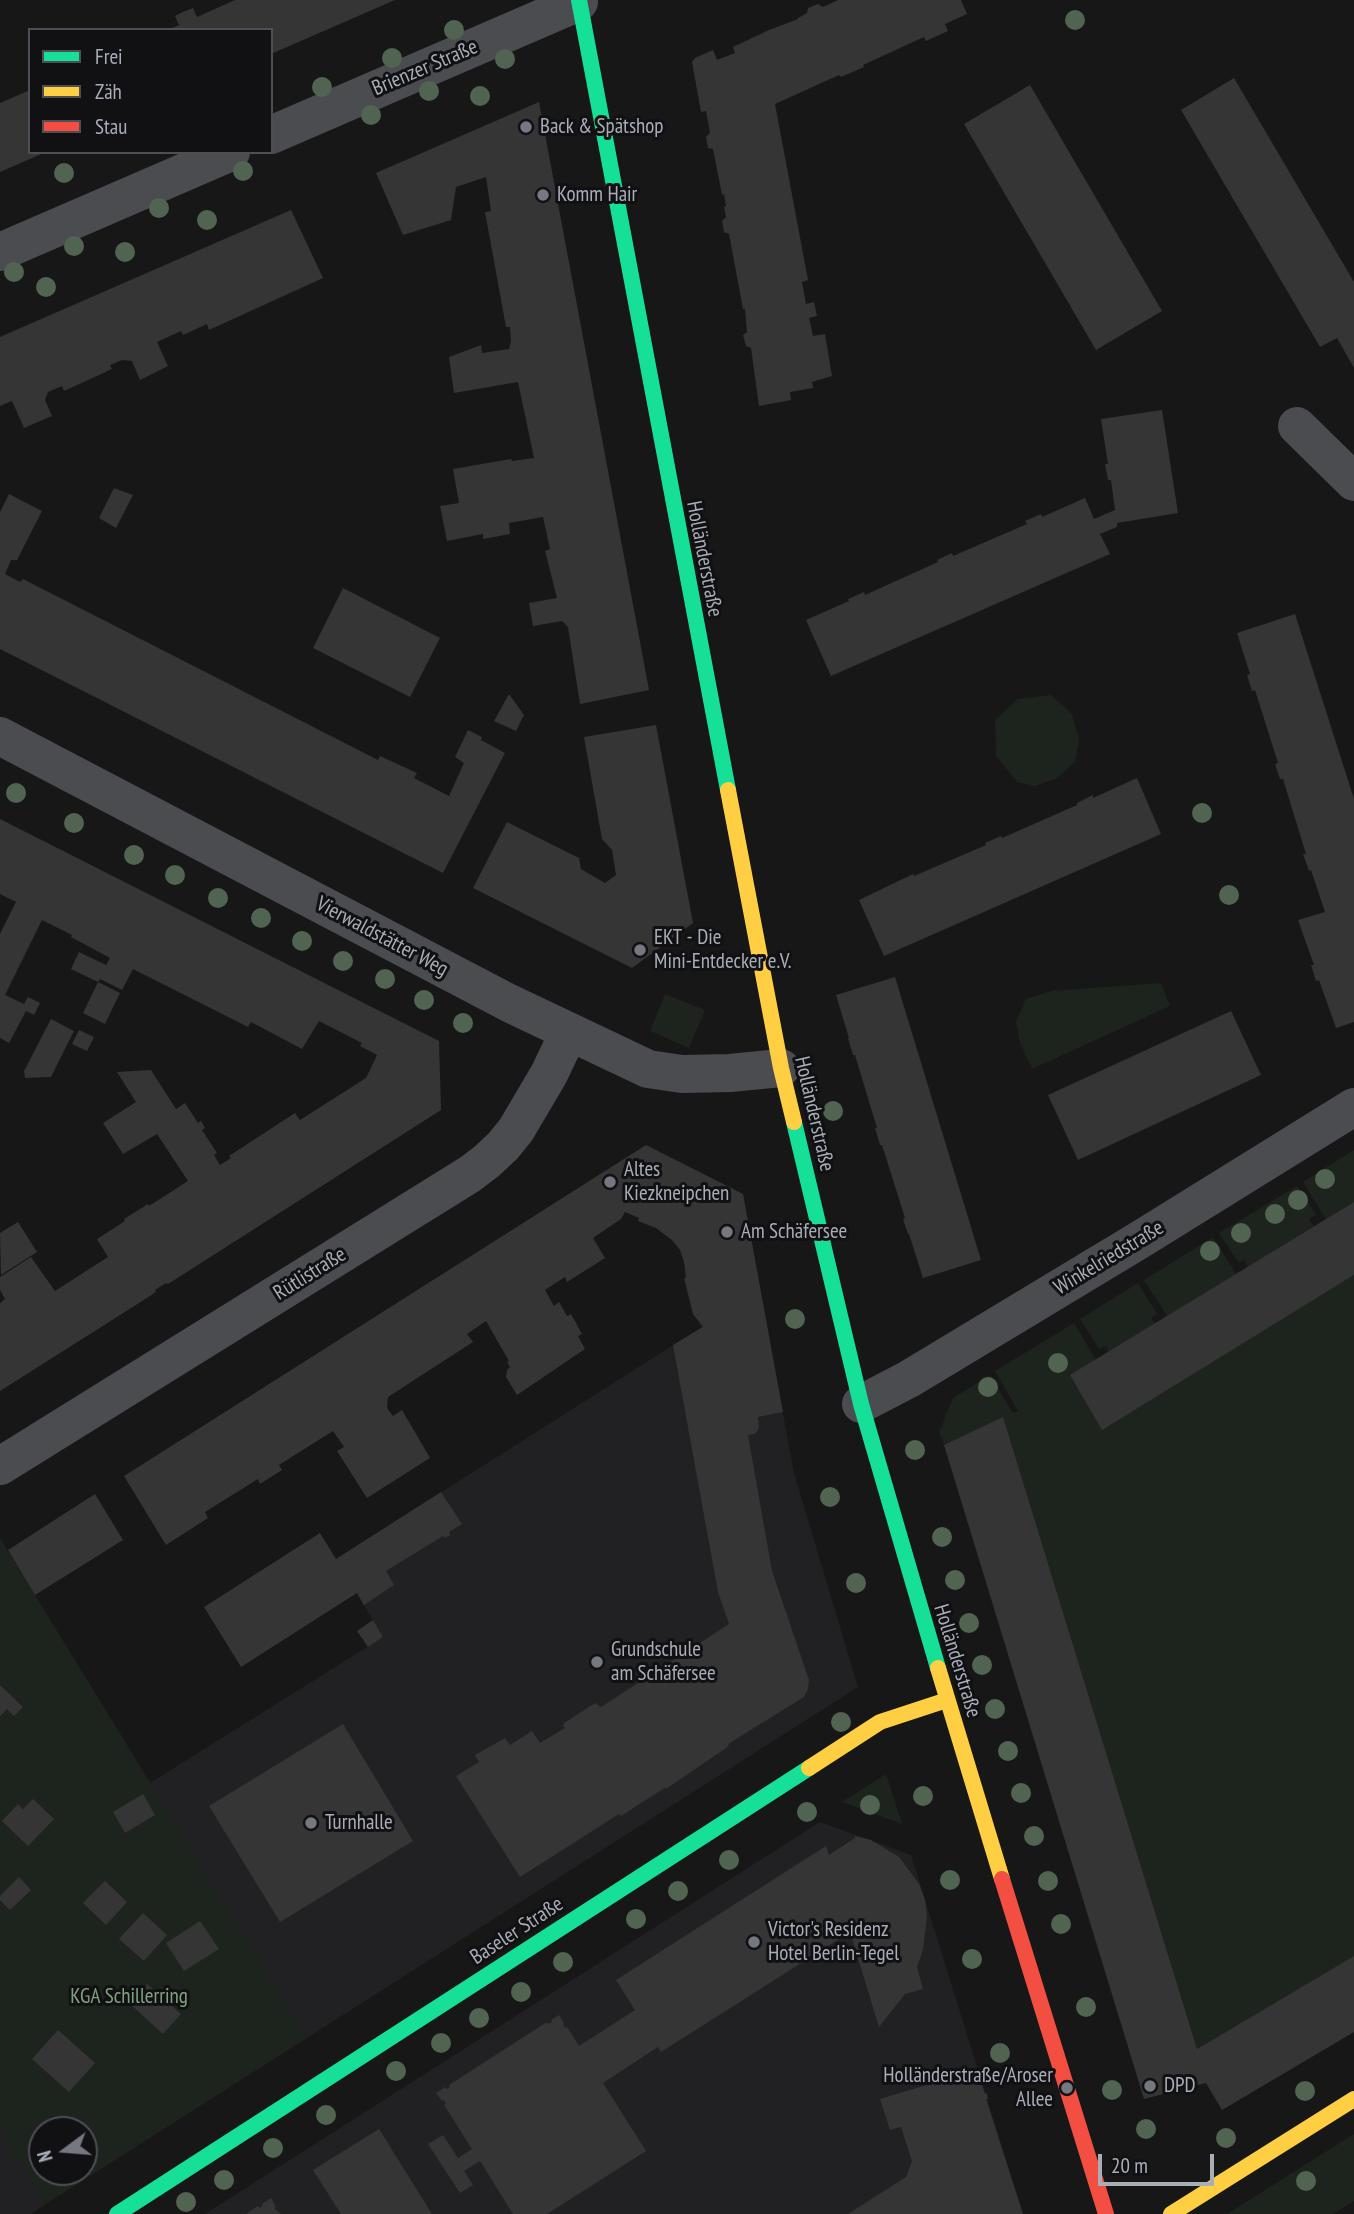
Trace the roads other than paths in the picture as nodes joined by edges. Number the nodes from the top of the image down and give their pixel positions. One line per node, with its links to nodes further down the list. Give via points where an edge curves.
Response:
1 (579, 1): 2 (street, Brienzer Straße); 9 (street, Holländerstraße)
2 (273, 134)
3 (225, 154): 4 (street)
4 (0, 252)
5 (1297, 426): 6 (street)
6 (1354, 482)
7 (0, 736): 8 (street, Vierwaldstätter Weg)
8 (569, 1032): 9 (street, Vierwaldstätter Weg, via 663,1072); 12 (street, Rütlistraße, via 516,1129 487,1161)
9 (781, 1068): 11 (street, Holländerstraße)
10 (1354, 1107): 11 (street, Winkelriedstraße, via 1142,1239)
11 (861, 1404): 13 (street, Holländerstraße)
12 (0, 1466)
13 (947, 1700): 15 (street, Baseler Straße, via 880,1723); 16 (street, Holländerstraße)
14 (1354, 2099): 17 (street)
15 (117, 2214)
16 (1106, 2214)
17 (1171, 2214)

